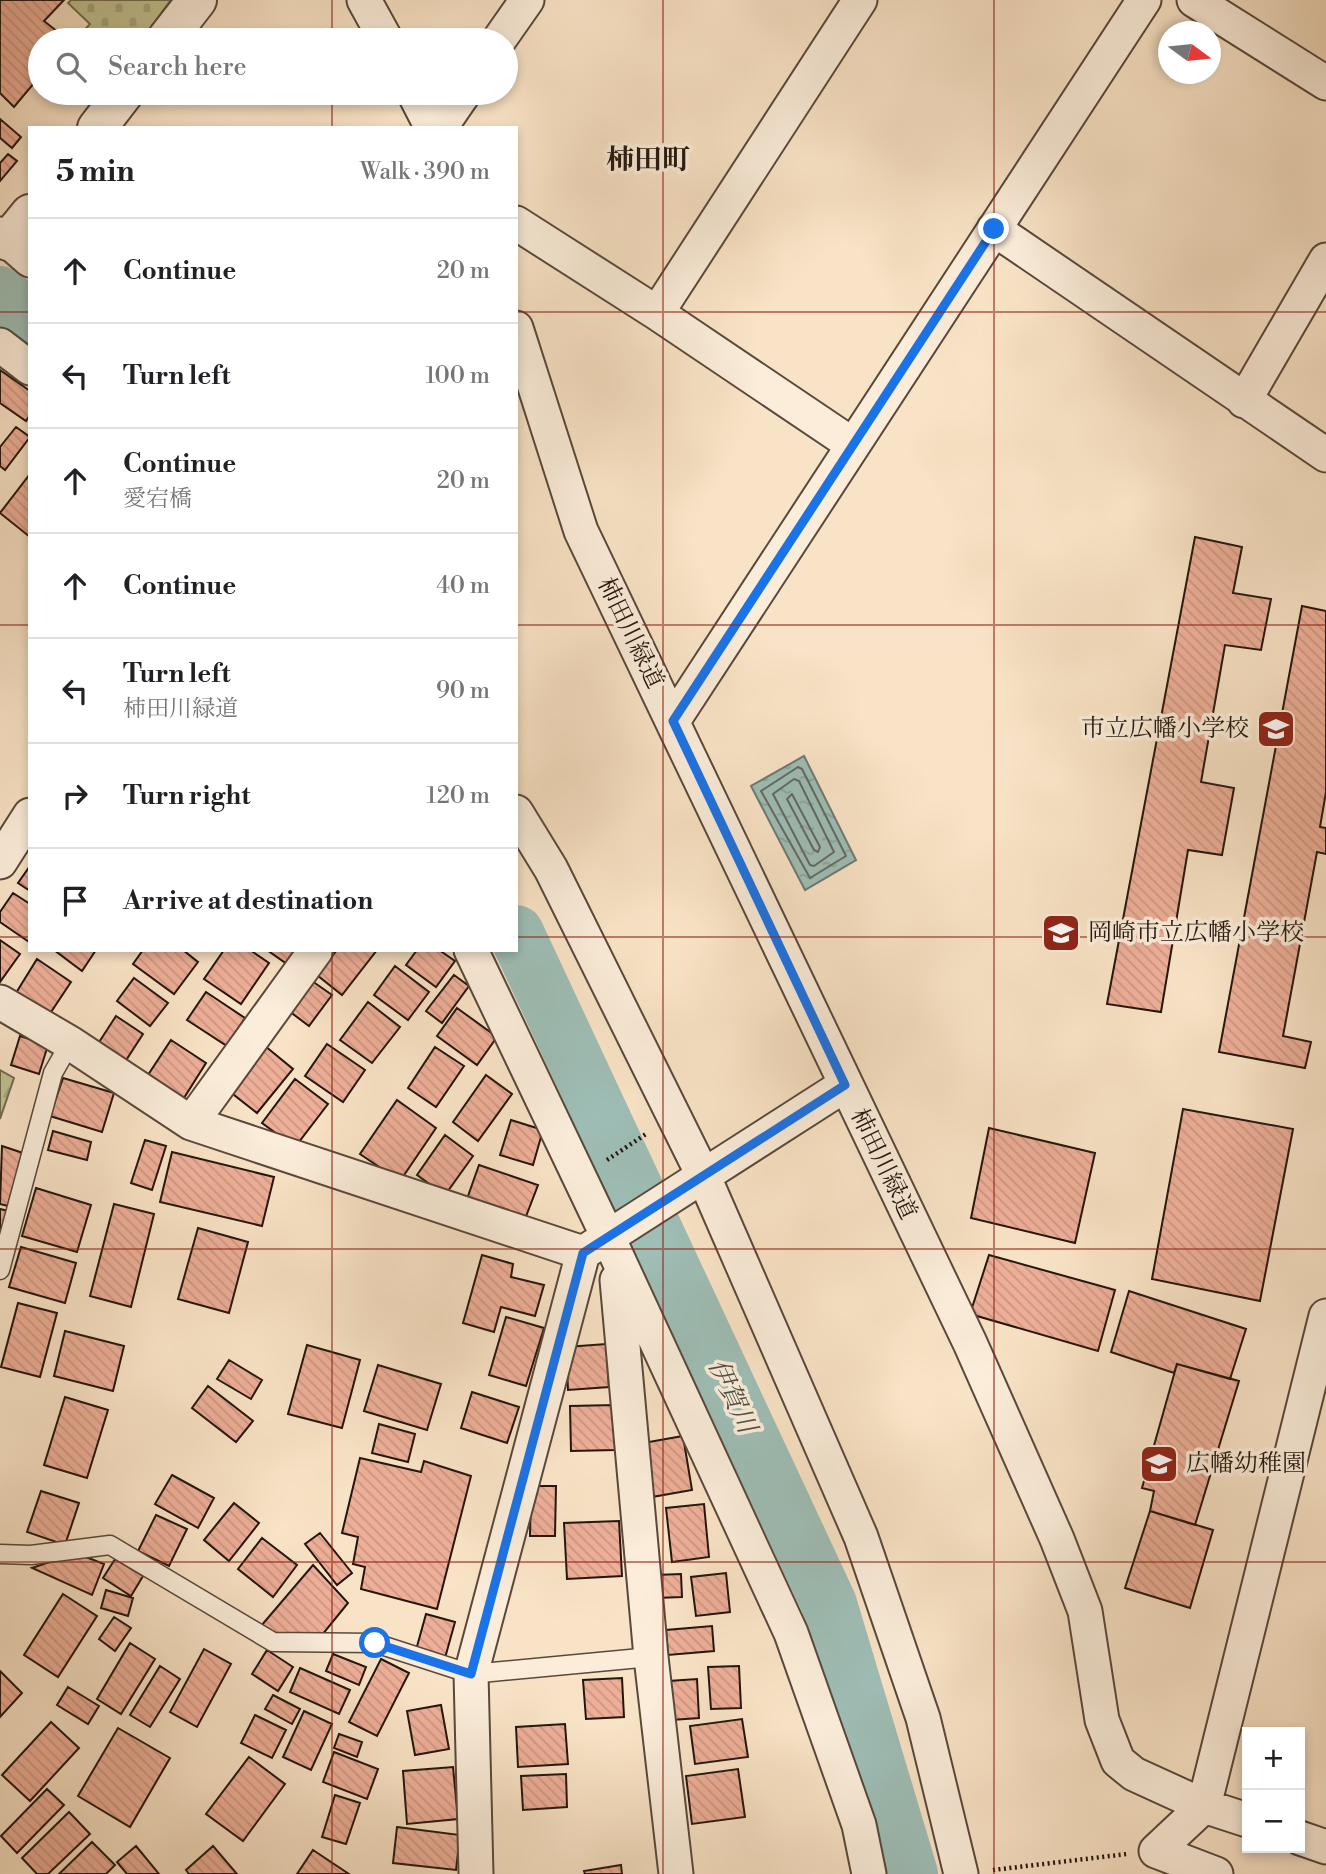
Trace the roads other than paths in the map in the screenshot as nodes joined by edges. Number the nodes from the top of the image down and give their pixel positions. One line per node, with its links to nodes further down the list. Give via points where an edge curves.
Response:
1 (197, 0): 7 (street)
2 (364, 0): 8 (street)
3 (527, 0): 9 (street)
4 (860, 0): 20 (street)
5 (1144, 0): 18 (street)
6 (1195, 0): 10 (street)
7 (175, 28)
8 (379, 28)
9 (507, 28)
10 (1326, 83)
11 (115, 105): 14 (street)
12 (420, 105): 15 (street)
13 (456, 105): 16 (street)
14 (99, 126)
15 (431, 126)
16 (441, 126)
17 (518, 224): 20 (street)
18 (994, 229): 24 (street); 25 (street)
19 (1326, 260): 24 (street)
20 (657, 313): 25 (street)
21 (518, 334): 27 (street, 柿田川緑道, via 581,531)
22 (0, 345): 23 (street)
23 (28, 366)
24 (1244, 401): 26 (street)
25 (853, 445): 27 (street)
26 (1326, 455)
27 (673, 721): 35 (street, 柿田川緑道)
28 (518, 815): 37 (street, via 551,869)
29 (28, 818): 30 (street)
30 (0, 862)
31 (315, 952): 36 (street)
32 (472, 952): 38 (street)
33 (0, 1002): 34 (street)
34 (70, 1043): 36 (street); 39 (lane, via 52,1073)
35 (845, 1085): 37 (street); 44 (street, 柿田川緑道, via 970,1343 1057,1539 1084,1611 1101,1720 1118,1761 1134,1774)
36 (191, 1124): 38 (street)
37 (704, 1177): 38 (street); 51 (street, via 861,1537 923,1718)
38 (602, 1249): 42 (street); 43 (street); 50 (street, via 790,1633 859,1825)
39 (0, 1270)
40 (1326, 1316): 44 (street)
41 (0, 1554): 43 (lane, via 110,1545 272,1642 375,1643)
42 (652, 1657): 43 (lane); 49 (street)
43 (471, 1674): 48 (street)
44 (1204, 1806): 45 (street, 柿田川緑道); 52 (street, via 1156,1851)
45 (1242, 1818)
46 (1305, 1840): 47 (street)
47 (1326, 1847)
48 (475, 1874)
49 (676, 1874)
50 (869, 1874)
51 (961, 1874)
52 (1216, 1874)

